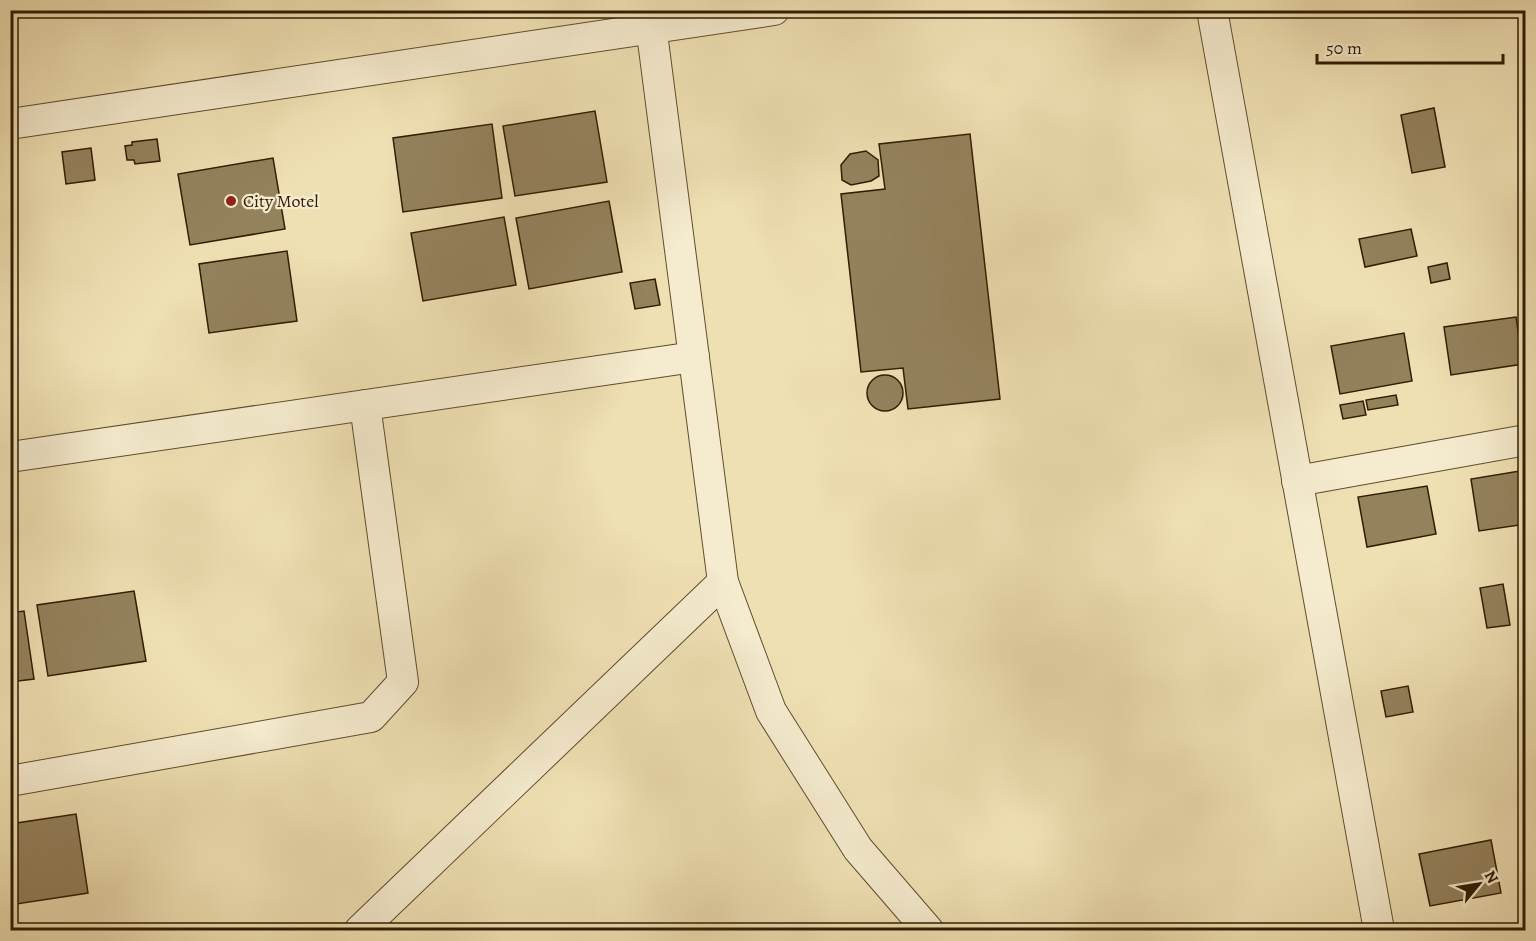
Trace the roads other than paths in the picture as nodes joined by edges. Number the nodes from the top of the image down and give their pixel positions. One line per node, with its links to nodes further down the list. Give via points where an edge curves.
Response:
1 (774, 10): 3 (street)
2 (1212, 10): 9 (street)
3 (650, 20): 4 (street); 5 (street)
4 (10, 124)
5 (694, 357): 6 (street); 10 (street)
6 (365, 405): 8 (street); 11 (street, via 403,682 371,717)
7 (1526, 440): 9 (street)
8 (10, 457)
9 (1297, 481): 14 (street)
10 (723, 582): 12 (street); 13 (street, via 771,711 858,849)
11 (10, 782)
12 (360, 930)
13 (928, 930)
14 (1379, 930)

